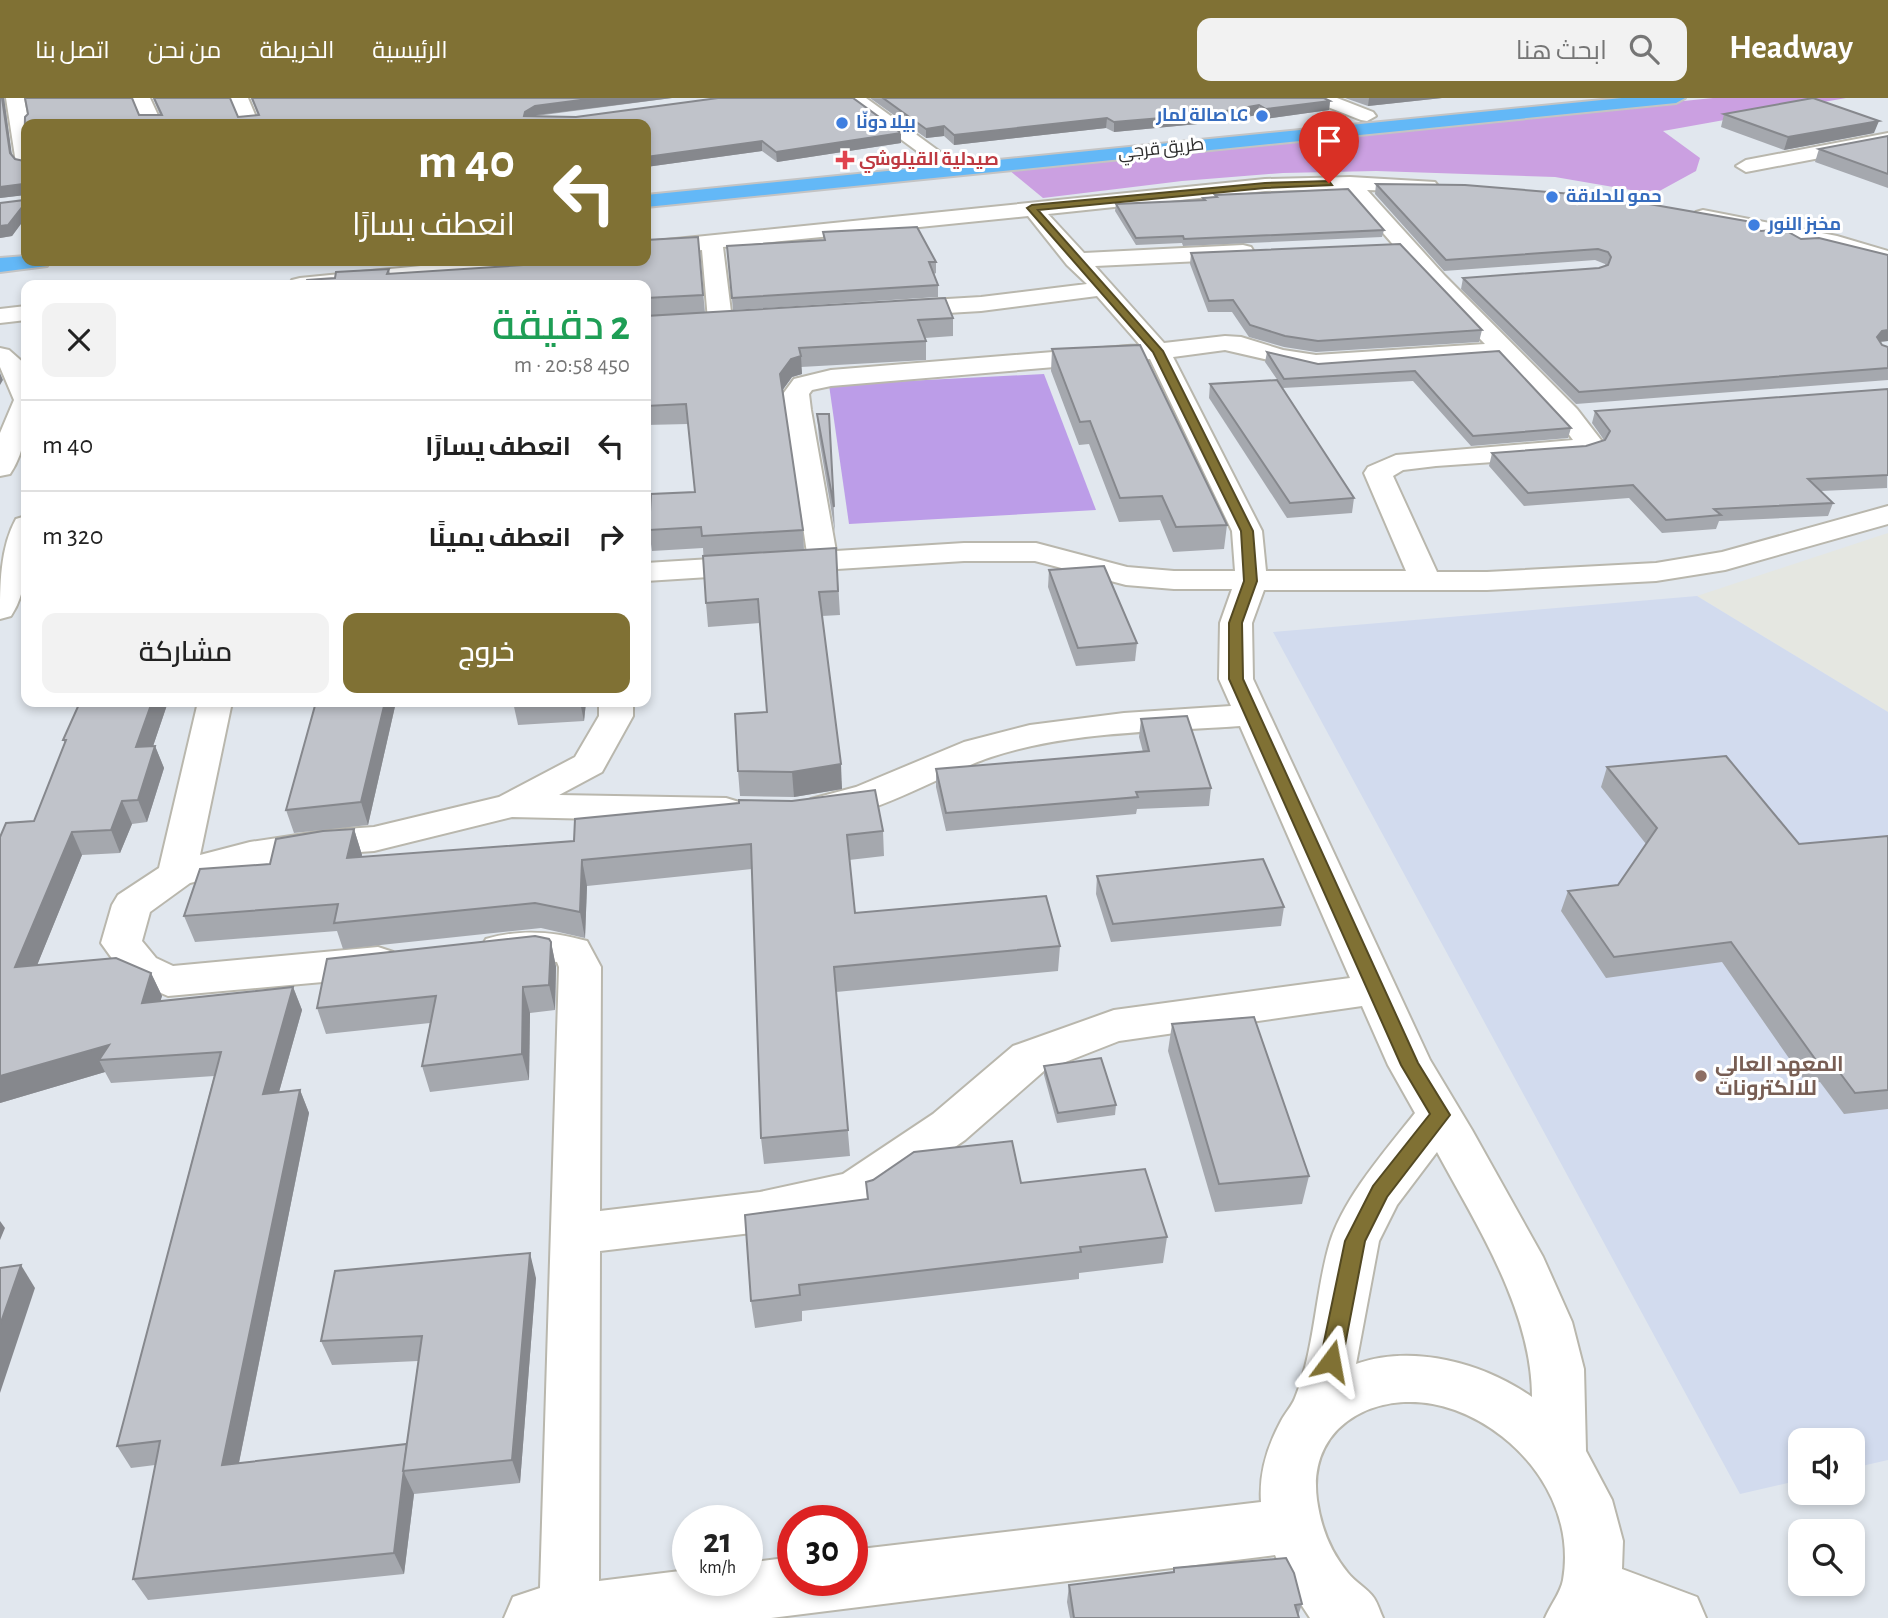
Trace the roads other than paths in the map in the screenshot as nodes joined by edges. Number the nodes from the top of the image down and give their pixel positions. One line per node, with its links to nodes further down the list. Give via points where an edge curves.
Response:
1 (15, 98): 11 (street)
2 (141, 98): 9 (street)
3 (239, 98): 10 (street)
4 (854, 98): 14 (street)
5 (1321, 98): 8 (street)
6 (1573, 98): 8 (highway, طريق قرجي)
7 (1676, 98): 14 (highway, طريق قرجي)
8 (1367, 116): 14 (highway, طريق قرجي)
9 (151, 119)
10 (248, 119)
11 (21, 134): 12 (street)
12 (0, 137)
13 (1888, 139): 15 (street)
14 (948, 165): 18 (highway, طريق قرجي); 19 (highway, طريق قرجي)
15 (1745, 166)
16 (1350, 183): 17 (street); 20 (street, via 1265,185); 23 (street)
17 (1443, 186)
18 (651, 189)
19 (651, 200)
20 (1032, 208): 22 (street); 30 (street)
21 (1685, 213): 29 (street, via 1838,243)
22 (712, 242): 25 (street); 42 (street)
23 (1406, 245): 24 (street); 36 (street)
24 (1378, 247)
25 (651, 248)
26 (21, 250): 28 (highway)
27 (1268, 251): 30 (street)
28 (0, 252)
29 (1888, 258)
30 (1076, 260): 37 (street)
31 (21, 263): 32 (highway)
32 (0, 265)
33 (485, 266): 35 (street)
34 (1463, 279): 36 (street)
35 (349, 280)
36 (1437, 281): 46 (street)
37 (1101, 289): 38 (street, via 981,304); 47 (street)
38 (871, 311)
39 (21, 314): 40 (street)
40 (0, 316)
41 (748, 318): 42 (street)
42 (720, 320): 43 (street)
43 (695, 322)
44 (0, 336): 45 (street)
45 (21, 342)
46 (1506, 350): 47 (street, via 1316,363 1234,343); 52 (street)
47 (1158, 351): 56 (street, via 803,384 796,394); 58 (street, via 1247,531)
48 (0, 355): 49 (street, via 14,365)
49 (21, 385)
50 (21, 413): 53 (street)
51 (1596, 413): 52 (street)
52 (1568, 415): 59 (street, via 1590,444 1436,457 1396,463 1378,472)
53 (0, 468)
54 (1888, 515): 59 (street, via 1725,561 1670,570)
55 (21, 541): 60 (street)
56 (823, 561): 57 (street); 58 (street, via 1036,552 1126,576)
57 (651, 572)
58 (1251, 581): 59 (street); 65 (street, via 1236,623 1236,679)
59 (1426, 581)
60 (0, 610)
61 (21, 621): 62 (street)
62 (0, 623)
63 (214, 707): 69 (street)
64 (615, 707): 66 (street, via 616,716 589,764)
65 (1252, 715): 68 (street, via 1076,729 997,743 880,792); 70 (street)
66 (511, 806): 67 (street); 69 (street, via 374,839 250,855)
67 (757, 811)
68 (794, 812)
69 (177, 874): 72 (street, via 132,905 121,943 142,968 168,981 541,945 572,951 580,967)
70 (1376, 989): 71 (street, via 1410,1065); 72 (street, via 1114,1026 1029,1058 949,1127 856,1190 760,1212)
71 (1440, 1115): 73 (street, via 1380,1192 1355,1241); 74 (street, via 1525,1272 1546,1322 1558,1369)
72 (575, 1234): 79 (street)
73 (1319, 1409): 74 (street, via 1352,1388 1379,1381 1437,1380 1482,1395 1524,1420); 75 (street, via 1296,1441 1289,1468 1286,1482)
74 (1559, 1455): 78 (street, via 1584,1497 1595,1542)
75 (1292, 1526): 76 (street); 80 (street, via 1311,1572)
76 (868, 1577)
77 (777, 1588): 79 (street)
78 (1583, 1603): 81 (street)
79 (551, 1616)
80 (1353, 1618)
81 (1676, 1618)

